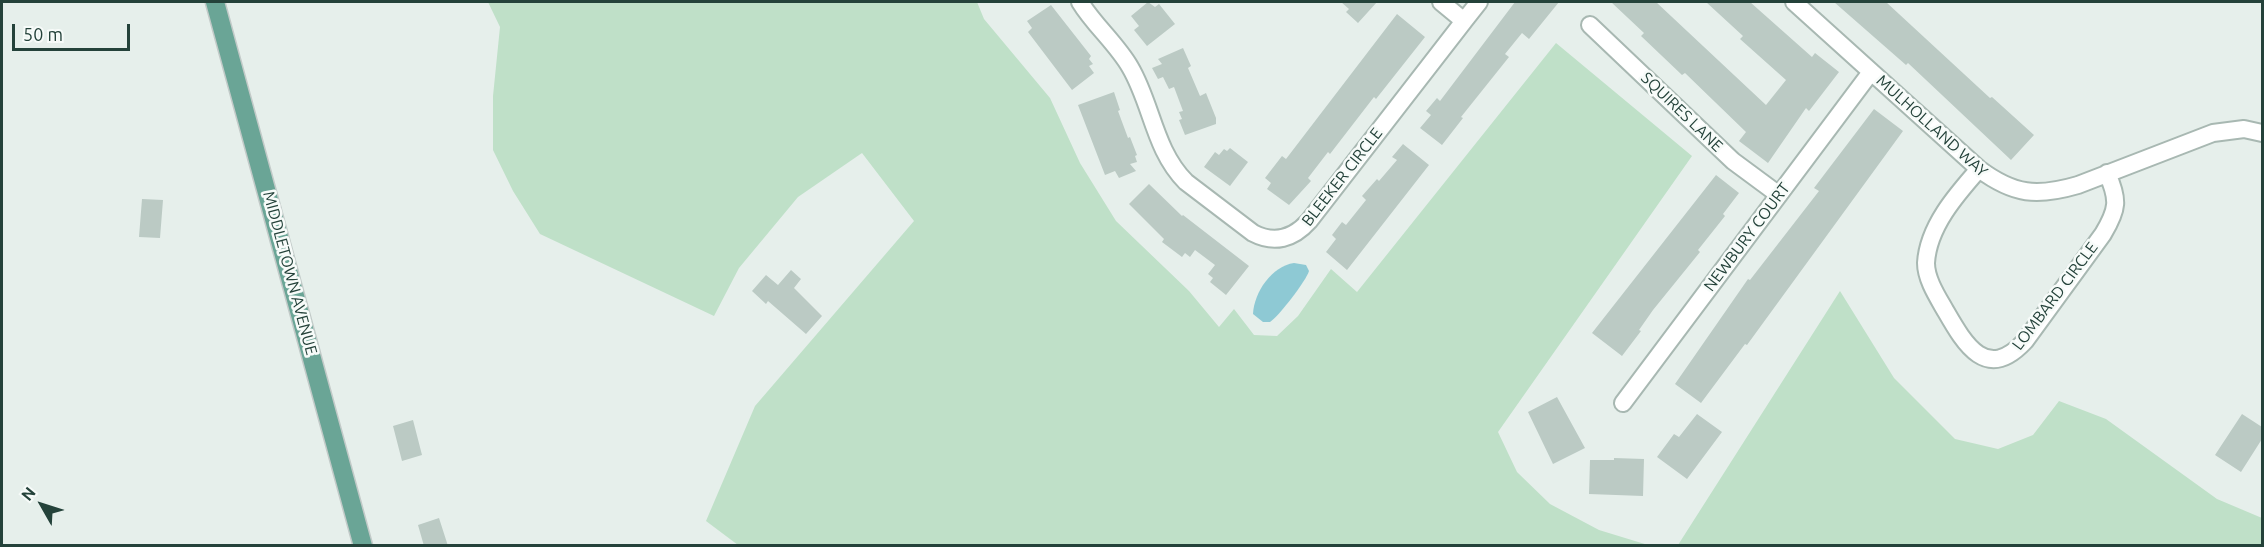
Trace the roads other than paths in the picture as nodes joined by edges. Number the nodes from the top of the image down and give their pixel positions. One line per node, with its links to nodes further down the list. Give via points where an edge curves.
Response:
1 (215, 2): 14 (main road, MIDDLETOWN AVENUE)
2 (1080, 2): 6 (street, BLEEKER CIRCLE, via 1137,79 1157,136 1176,172 1252,232 1276,239 1295,234 1310,221)
3 (1441, 2): 6 (street)
4 (1479, 2): 6 (street, BLEEKER CIRCLE)
5 (1794, 2): 8 (street, MULHOLLAND WAY)
6 (1464, 21)
7 (1590, 25): 12 (street, SQUIRES LANE, via 1733,161)
8 (1871, 72): 10 (street, MULHOLLAND WAY); 12 (street, NEWBURY COURT)
9 (2262, 133): 11 (street, MULHOLLAND WAY, via 2244,129 2213,133)
10 (1979, 169): 11 (street, MULHOLLAND WAY, via 2011,189 2042,193 2079,185); 11 (street, LOMBARD CIRCLE, via 1933,233 1926,266 1930,282 1966,346 1989,358 2008,356 2025,341 2103,234 2116,203)
11 (2107, 173)
12 (1779, 195): 13 (street, NEWBURY COURT)
13 (1623, 403)
14 (363, 546)

